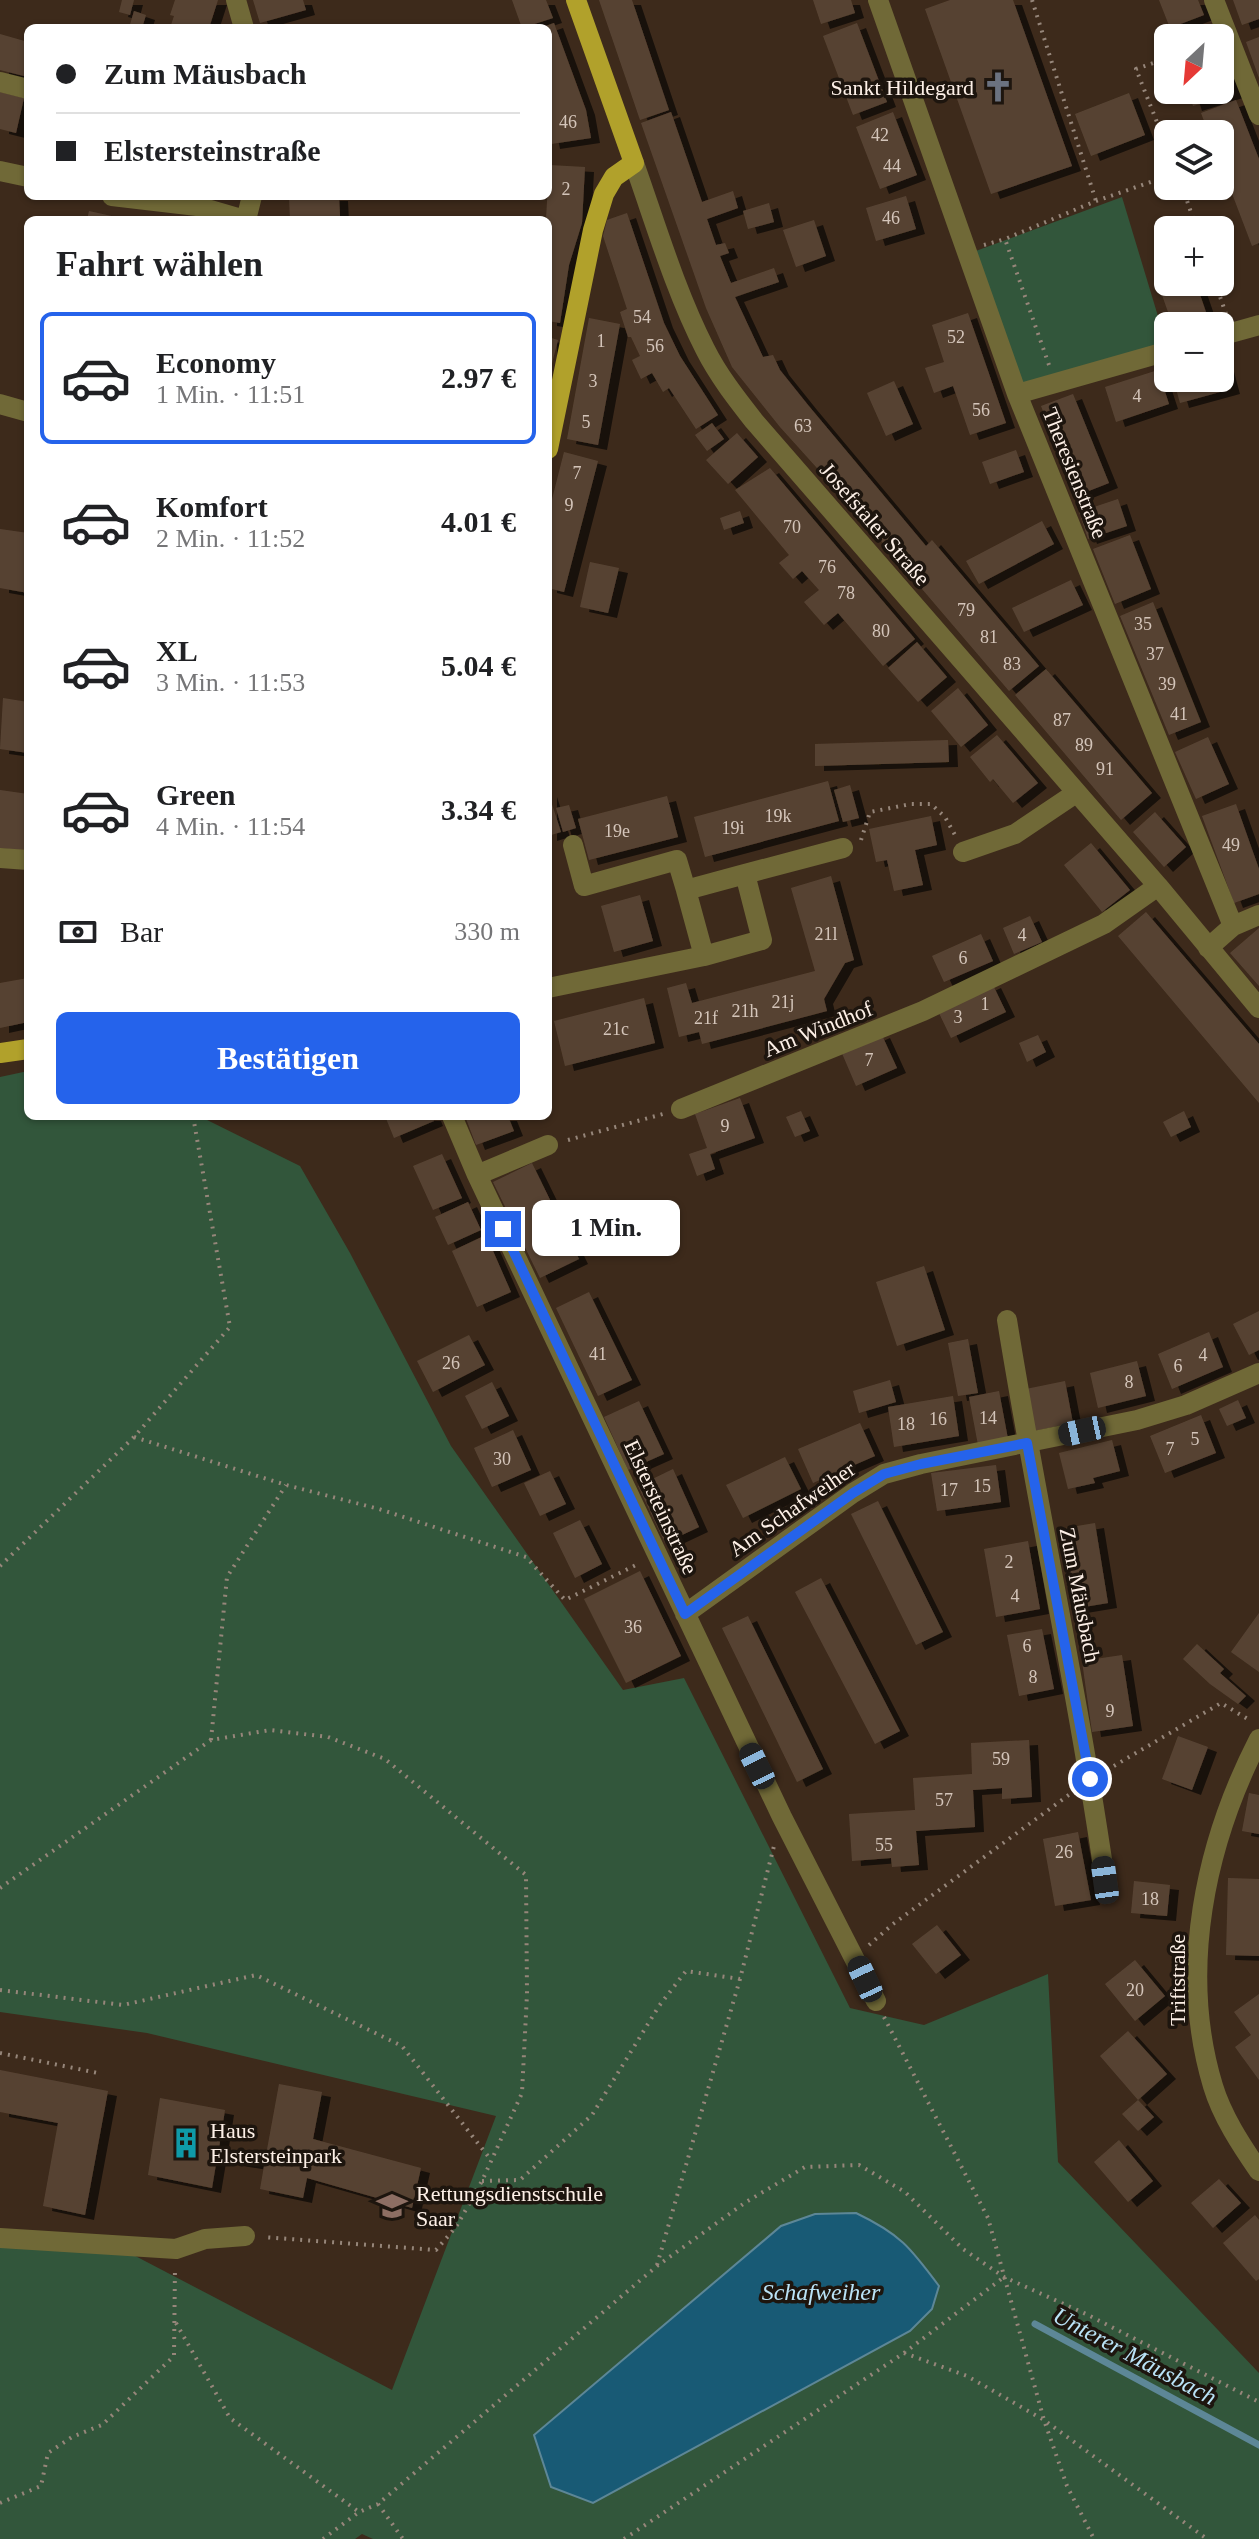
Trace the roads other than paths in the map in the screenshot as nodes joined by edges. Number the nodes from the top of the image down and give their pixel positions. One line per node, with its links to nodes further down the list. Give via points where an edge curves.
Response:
1 (236, 0): 5 (street)
2 (576, 0): 9 (main road, Josefstaler Straße)
3 (878, 0): 17 (street, Theresienstraße)
4 (1214, 0): 8 (street)
5 (243, 24)
6 (0, 82): 7 (street)
7 (24, 88)
8 (1259, 115)
9 (634, 163): 20 (main road, via 614,177 604,194); 21 (street, Josefstaler Straße, via 673,275 726,385)
10 (0, 171): 11 (street)
11 (24, 176)
12 (153, 200): 13 (street)
13 (231, 216)
14 (1259, 325): 15 (street)
15 (1234, 332)
16 (1154, 355): 17 (street)
17 (1017, 394): 31 (street, Theresienstraße)
18 (0, 404): 19 (street)
19 (24, 411)
20 (552, 430)
21 (1076, 793): 24 (street, via 1015,834); 28 (street, Josefstaler Straße)
22 (573, 845): 29 (street, via 584,886 677,860)
23 (843, 848): 27 (street)
24 (963, 852)
25 (0, 858): 26 (street)
26 (24, 860)
27 (745, 874): 29 (street); 33 (street, via 762,940)
28 (1158, 886): 32 (street, Josefstaler Straße); 38 (street, Am Windhof, via 1104,924 923,1011)
29 (686, 890): 33 (street)
30 (1259, 915): 31 (street)
31 (1233, 926): 32 (street)
32 (1208, 948): 35 (street, Josefstaler Straße)
33 (704, 956): 34 (street)
34 (552, 987)
35 (1259, 1008)
36 (24, 1050): 37 (main road)
37 (0, 1053)
38 (681, 1109)
39 (454, 1120): 41 (street, Elstersteinstraße)
40 (548, 1145): 41 (street)
41 (477, 1175): 45 (street, Elstersteinstraße)
42 (1007, 1320): 44 (street, Zum Mäusbach)
43 (1259, 1373): 44 (street, Am Schafweiher, via 1137,1420)
44 (1027, 1443): 45 (street, Am Schafweiher, via 884,1474); 47 (street, Zum Mäusbach)
45 (685, 1614): 48 (street, Elstersteinstraße)
46 (1259, 1739): 49 (street, Triftstraße, via 1219,1832 1197,1966 1200,2033 1214,2089)
47 (1105, 1880)
48 (876, 2001)
49 (1259, 2171)
50 (245, 2236): 51 (street, via 205,2239 176,2249)
51 (0, 2238)

